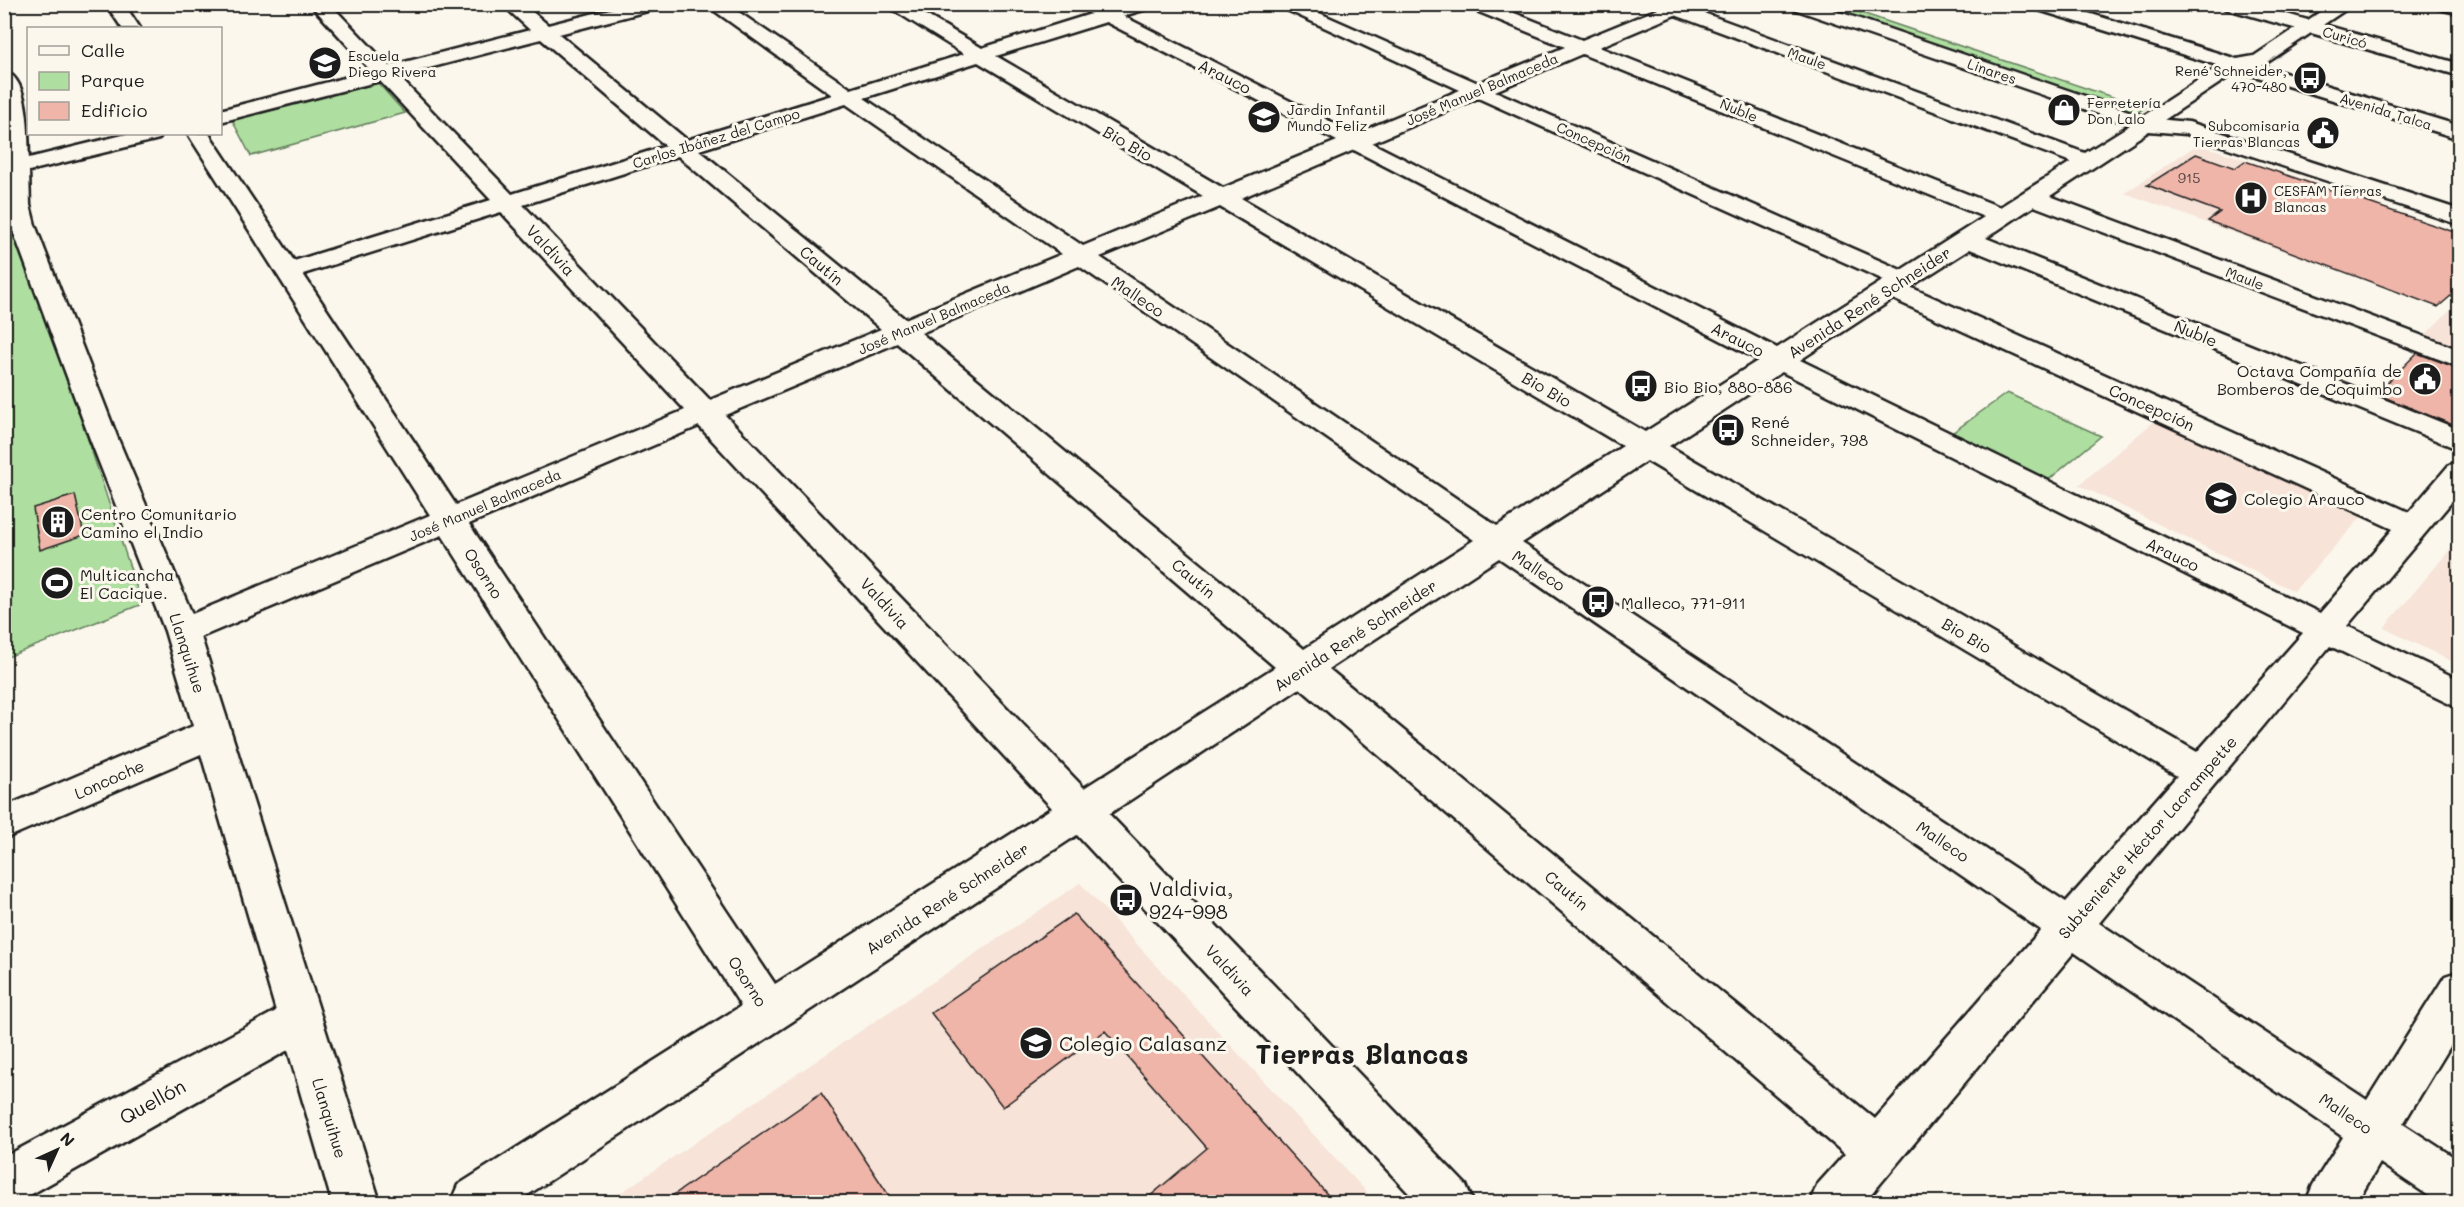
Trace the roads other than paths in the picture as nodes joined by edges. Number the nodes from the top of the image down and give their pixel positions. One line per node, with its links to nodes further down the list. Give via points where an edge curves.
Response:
1 (115, 4): 22 (street)
2 (319, 4): 31 (street, Valdivia)
3 (511, 4): 25 (street, Cautín)
4 (653, 4): 25 (street)
5 (714, 4): 34 (street, Malleco)
6 (892, 4): 28 (street, Bio Bio)
7 (1085, 4): 20 (street, Arauco)
8 (1144, 4): 20 (street, Carlos Ibáñez del Campo)
9 (1283, 4): 33 (street, Concepción)
10 (1475, 4): 27 (street, Ñuble)
11 (1797, 4): 36 (street, Linares)
12 (1849, 4): 36 (street, Linares)
13 (2038, 4): 29 (street, Avenida Talca)
14 (2230, 4): 21 (street, Curicó)
15 (2308, 4): 21 (street)
16 (2345, 4): 23 (street, Avenida René Schneider)
17 (2442, 4): 19 (street)
18 (1674, 6): 27 (street, José Manuel Balmaceda); 42 (street, Maule)
19 (2460, 9)
20 (1107, 16): 28 (street, Carlos Ibáñez del Campo); 40 (street, Arauco)
21 (2284, 20): 23 (street, Curicó); 24 (street)
22 (130, 27)
23 (2310, 27): 29 (street, Avenida René Schneider, via 2260,61); 30 (street, Curicó)
24 (2267, 31)
25 (544, 32): 31 (street); 41 (street, Cautín)
26 (2250, 42): 29 (street, Avenida René Schneider, via 2233,53)
27 (1582, 47): 33 (street, José Manuel Balmaceda); 48 (street, Ñuble)
28 (980, 56): 34 (street, Carlos Ibáñez del Campo); 45 (street, Bio Bio)
29 (2234, 65): 36 (street, Avenida René Schneider); 37 (street, Avenida Talca)
30 (2460, 70)
31 (385, 74): 35 (street); 46 (street, Valdivia)
32 (4, 77): 43 (street, Llanquihue, via 13,88)
33 (1478, 91): 40 (street, José Manuel Balmaceda); 53 (street, Concepción)
34 (848, 97): 41 (street, Carlos Ibáñez del Campo); 51 (street, Malleco)
35 (222, 115)
36 (2154, 118): 42 (street, Avenida René Schneider); 49 (street, Linares)
37 (2460, 133)
38 (148, 135): 43 (street)
39 (200, 135): 52 (street, Osorno)
40 (1354, 142): 45 (street, José Manuel Balmaceda); 55 (street, Arauco)
41 (683, 148): 46 (street, Carlos Ibáñez del Campo); 54 (street, Cautín)
42 (2088, 161): 44 (street, Avenida René Schneider)
43 (18, 167): 47 (street, Llanquihue)
44 (2031, 197): 48 (street, Avenida René Schneider); 56 (street, Maule)
45 (1222, 198): 51 (street, José Manuel Balmaceda); 59 (street, Bio Bio)
46 (507, 203): 52 (street, Carlos Ibáñez del Campo); 57 (street, Valdivia)
47 (11, 206): 65 (street, Llanquihue, via 23,225)
48 (2002, 216): 50 (street, Avenida René Schneider)
49 (2460, 218)
50 (1967, 239): 53 (street, Avenida René Schneider); 58 (street, Ñuble)
51 (1081, 256): 54 (street, José Manuel Balmaceda); 63 (street, Malleco)
52 (288, 271): 61 (street, Osorno)
53 (1897, 284): 55 (street, Avenida René Schneider); 62 (street, Concepción)
54 (901, 332): 57 (street, José Manuel Balmaceda); 66 (street, Cautín)
55 (1780, 360): 59 (street, Avenida René Schneider); 64 (street, Arauco)
56 (2460, 360)
57 (705, 413): 61 (street, José Manuel Balmaceda); 70 (street, Valdivia)
58 (2460, 441)
59 (1646, 447): 63 (street, Avenida René Schneider); 69 (street, Bio Bio)
60 (2460, 472): 62 (street, Subteniente Héctor Lacrampette)
61 (449, 520): 65 (street, José Manuel Balmaceda); 74 (street, Osorno)
62 (2414, 526): 64 (street, Subteniente Héctor Lacrampette)
63 (1498, 542): 66 (street, Avenida René Schneider); 72 (street, Malleco)
64 (2326, 629): 67 (street, Arauco); 69 (street, Subteniente Héctor Lacrampette)
65 (182, 631): 68 (street, Llanquihue)
66 (1303, 669): 70 (street, Avenida René Schneider); 77 (street, Cautín)
67 (2460, 696)
68 (213, 733): 71 (street, Loncoche); 75 (street, Llanquihue)
69 (2202, 773): 72 (street, Subteniente Héctor Lacrampette)
70 (1081, 812): 74 (street, Avenida René Schneider); 83 (street, Valdivia)
71 (4, 824)
72 (2070, 927): 76 (street, Malleco); 77 (street, Subteniente Héctor Lacrampette)
73 (2460, 990): 76 (street)
74 (769, 1012): 82 (street, Avenida René Schneider)
75 (300, 1020): 78 (street, Quellón); 81 (street, Llanquihue)
76 (2373, 1131): 79 (street, Malleco); 84 (street)
77 (1878, 1152): 80 (street, Subteniente Héctor Lacrampette)
78 (4, 1183)
79 (2460, 1189)
80 (1847, 1198)
81 (356, 1203)
82 (475, 1203)
83 (1449, 1203)
84 (2330, 1203)

